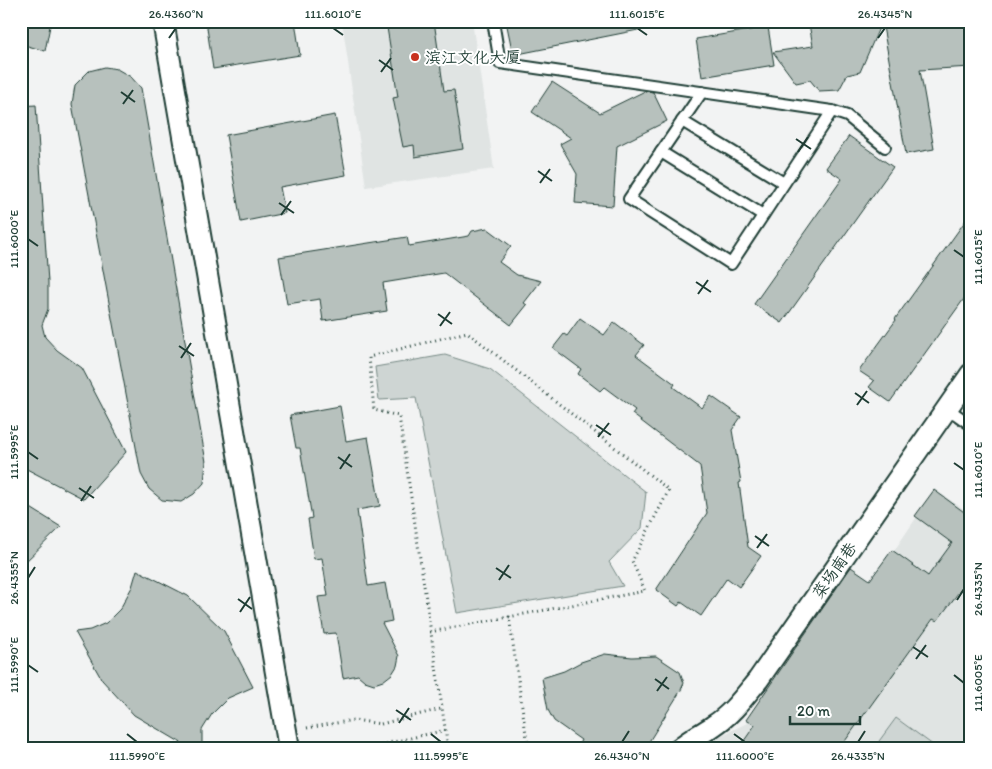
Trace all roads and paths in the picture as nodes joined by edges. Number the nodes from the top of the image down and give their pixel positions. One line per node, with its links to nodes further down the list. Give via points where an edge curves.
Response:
1 (163, 21): 17 (street)
2 (493, 21): 3 (lane, via 500,63)
3 (702, 92): 4 (lane); 5 (lane)
4 (832, 111): 6 (lane, via 847,116); 8 (lane)
5 (682, 121): 7 (lane); 8 (lane)
6 (885, 147)
7 (661, 152): 9 (lane); 9 (lane, via 629,199 731,264)
8 (784, 183): 9 (lane)
9 (763, 215)
10 (971, 374): 11 (street, 菜场南巷)
11 (946, 408): 12 (lane); 21 (street, 菜场南巷, via 742,701)
12 (971, 425)
13 (509, 616): 14 (path); 14 (path, via 645,591 632,561 669,490 467,332 369,357 374,410 399,416); 20 (path)
14 (430, 632): 15 (path)
15 (441, 709): 16 (path); 17 (path, via 381,724 354,720)
16 (446, 730): 18 (path); 19 (path)
17 (288, 740)
18 (377, 748)
19 (448, 748)
20 (528, 748)
21 (680, 748)

